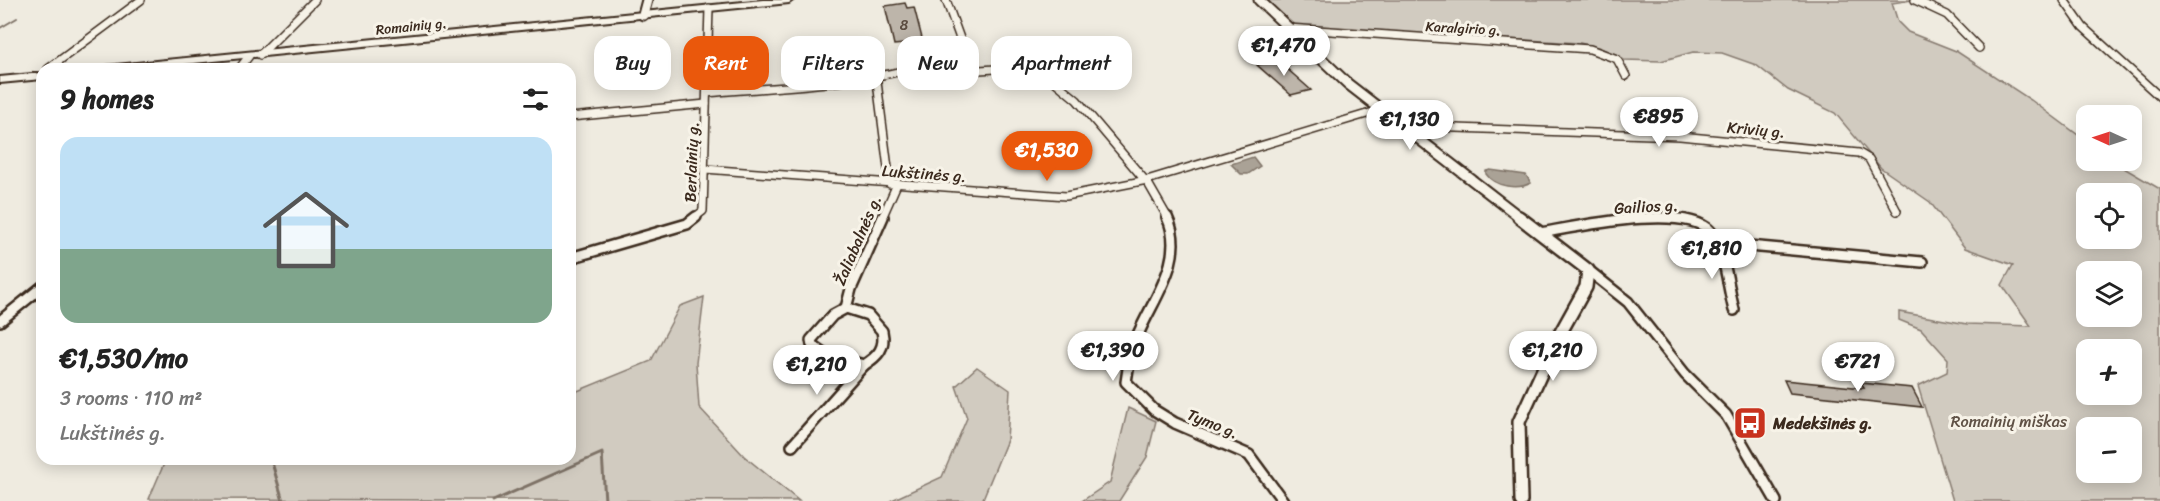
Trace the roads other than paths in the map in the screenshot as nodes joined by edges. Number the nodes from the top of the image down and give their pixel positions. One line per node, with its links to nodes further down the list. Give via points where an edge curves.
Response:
1 (141, 0): 16 (street)
2 (315, 0): 14 (street)
3 (647, 0): 10 (street)
4 (789, 0): 9 (main road, Romainių g.)
5 (946, 0): 12 (street)
6 (1258, 0): 11 (street)
7 (1916, 0): 13 (street, via 1947,15)
8 (2064, 0): 26 (street, via 2083,27)
9 (709, 8): 10 (main road, Romainių g.); 25 (street, Berlainių g.)
10 (644, 15): 14 (main road, Romainių g.)
11 (1287, 28): 21 (street, Karalgirio g., via 1590,50 1617,59); 28 (street)
12 (959, 36)
13 (1979, 48)
14 (260, 55): 15 (main road, Romainių g.)
15 (249, 56): 17 (main road, Romainių g.); 18 (street)
16 (56, 63)
17 (172, 63)
18 (244, 63)
19 (979, 70): 32 (street, via 1047,66 1053,80 1077,100 1136,172)
20 (36, 76): 22 (main road)
21 (1626, 76)
22 (0, 80)
23 (781, 85): 25 (street)
24 (878, 90): 33 (street)
25 (707, 93): 27 (street, Berlainių g.)
26 (2160, 97)
27 (706, 104): 29 (street); 31 (street, Berlainių g.)
28 (1380, 110): 30 (street); 32 (street, Lukštinės g.)
29 (576, 116)
30 (1400, 126): 34 (street, Krivių g., via 1680,136 1859,153 1869,159); 35 (street)
31 (705, 169): 33 (street, Lukštinės g.); 37 (street, Berlainių g., via 705,205 695,220)
32 (1147, 180): 33 (street, Lukštinės g., via 1066,196); 46 (street, Tymo g., via 1167,211 1174,232 1172,264 1135,341 1126,365 1126,382 1154,410 1175,423 1249,455)
33 (893, 184): 41 (street, Žaliabalnės g.)
34 (1897, 211)
35 (1540, 233): 36 (street, Gailios g., via 1627,220 1689,218 1706,226); 39 (street)
36 (1716, 243): 38 (street); 42 (street)
37 (576, 256)
38 (1922, 262)
39 (1588, 270): 47 (street, via 1586,287 1519,422); 48 (street, via 1628,302 1685,374 1726,415)
40 (36, 292): 43 (street)
41 (846, 308): 44 (street, Žaliabalnės g., via 879,323 884,330 884,340 875,357); 44 (street, Žaliabalnės g., via 815,333 812,345 826,355)
42 (1734, 310)
43 (0, 321)
44 (864, 365): 45 (street, Žaliabalnės g.)
45 (792, 446)
46 (1283, 501)
47 (1521, 501)
48 (1776, 501)

